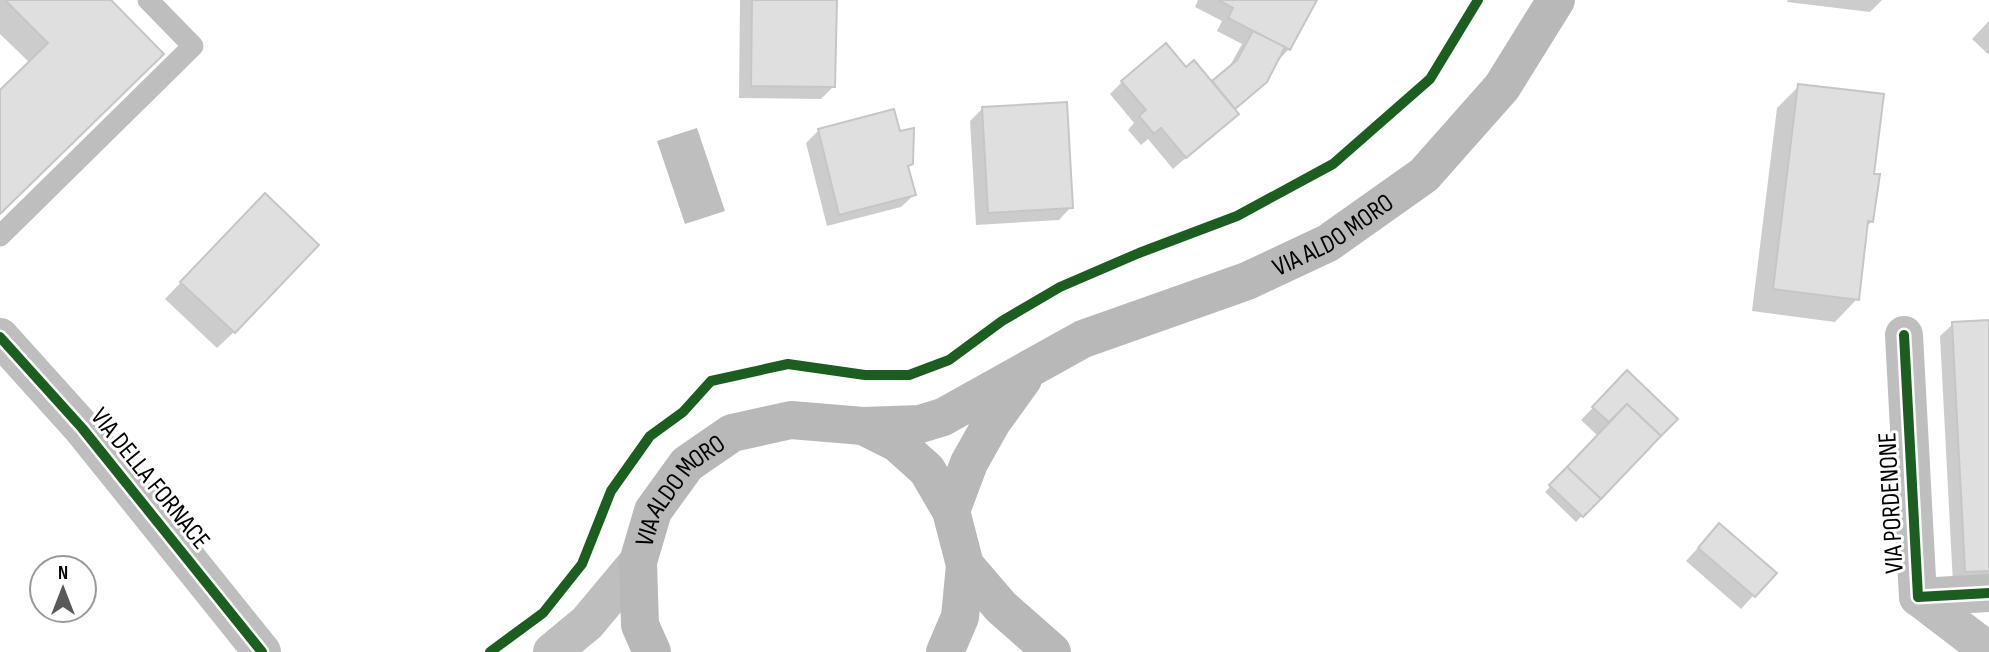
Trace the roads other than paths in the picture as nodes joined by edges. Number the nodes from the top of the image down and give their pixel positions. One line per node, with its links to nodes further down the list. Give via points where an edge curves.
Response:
1 (148, 0): 3 (lane, via 193,46)
2 (1556, 0): 6 (main road, VIA ALDO MORO, via 1502,87 1424,174 1328,243 1247,281 1083,339)
3 (0, 236)
4 (1904, 335): 12 (street, VIA PORDENONE)
5 (0, 337): 14 (street, VIA DELLA FORNACE, via 82,428)
6 (1032, 366): 7 (main road, VIA ALDO MORO, via 943,417 920,424); 8 (main road, VIA ALDO MORO, via 969,463)
7 (863, 426): 8 (main road, VIA ALDO MORO, via 897,443 928,470); 9 (main road, VIA ALDO MORO, via 791,420 732,433 687,464 653,511)
8 (951, 511): 10 (main road, VIA ALDO MORO)
9 (638, 562): 15 (street, VIA ALDO MORO, via 587,623); 16 (main road, VIA ALDO MORO, via 640,625)
10 (965, 565): 17 (main road, VIA ALDO MORO, via 960,617); 18 (main road, VIA ALDO MORO, via 1001,607)
11 (1989, 593): 12 (street, VIA PORDENONE)
12 (1918, 597): 13 (street, VIA PORDENONE)
13 (1989, 650)
14 (262, 652)
15 (552, 652)
16 (652, 652)
17 (945, 652)
18 (1052, 652)

